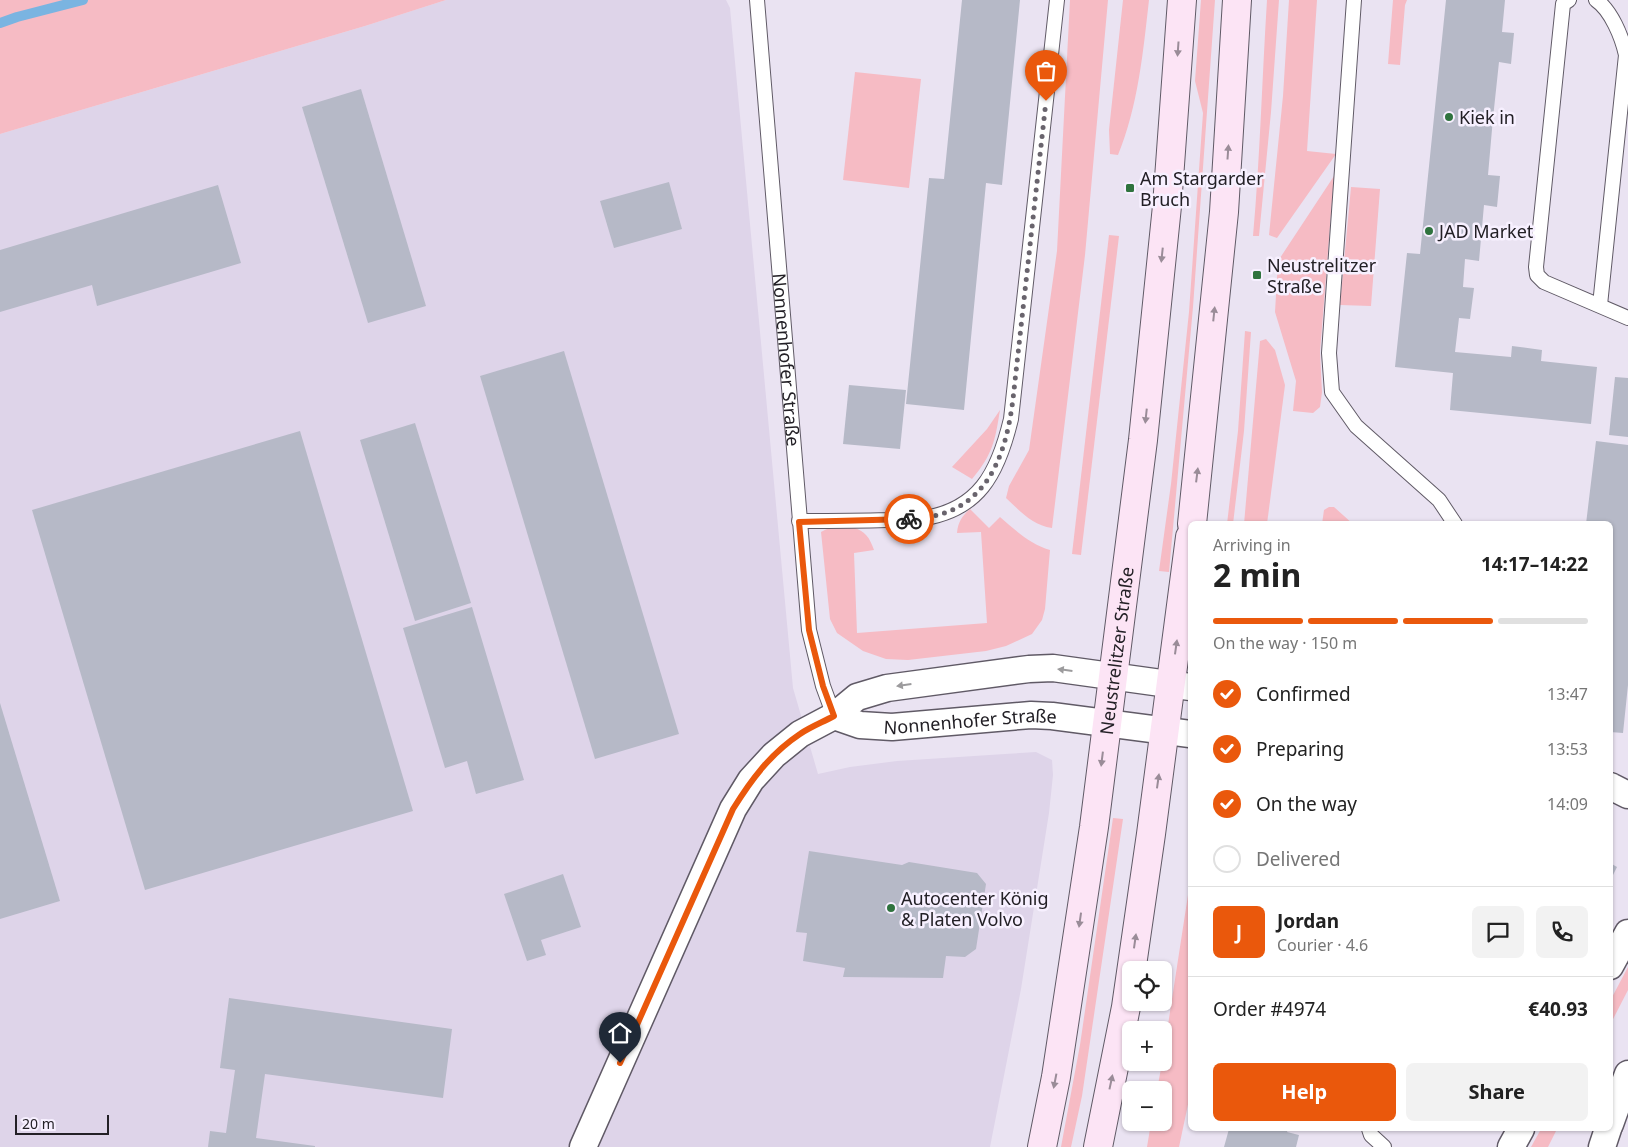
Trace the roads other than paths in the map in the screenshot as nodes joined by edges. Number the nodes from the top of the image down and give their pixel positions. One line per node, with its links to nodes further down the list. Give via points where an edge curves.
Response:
1 (757, 0): 12 (lane, Nonnenhofer Straße)
2 (1057, 0): 12 (lane, via 1011,418 994,471 980,491 963,505 944,514 918,519)
3 (1182, 0): 14 (main road, Neustrelitzer Straße, one-way to 14, via 1167,206 1143,440)
4 (1237, 0): 10 (main road, one-way to 4, via 1224,212)
5 (1354, 0): 11 (lane, via 1329,353 1332,392 1356,426 1439,500)
6 (1569, 0): 8 (lane, via 1563,4 1536,268 1537,275 1544,282)
7 (1596, 0): 8 (lane, via 1604,5 1623,40 1626,55)
8 (1600, 305): 9 (lane)
9 (1628, 318)
10 (1192, 521)
11 (1453, 521)
12 (799, 522): 16 (lane, Nonnenhofer Straße, via 809,630)
13 (1188, 567): 15 (main road, one-way to 13)
14 (1113, 676): 15 (street, Nonnenhofer Straße); 16 (street, Nonnenhofer Straße, one-way to 16, via 1053,668 1029,669 886,688 857,696); 17 (main road, Neustrelitzer Straße)
15 (1180, 685): 18 (main road)
16 (834, 716): 17 (street, Nonnenhofer Straße, via 860,725 892,727 1031,715); 28 (street, Nonnenhofer Straße, via 800,734 774,754 733,809)
17 (1107, 723): 18 (street, Nonnenhofer Straße); 29 (main road, Neustrelitzer Straße, one-way to 29, via 1058,1068)
18 (1177, 732): 30 (main road, one-way to 18)
19 (1613, 788): 20 (street)
20 (1628, 795)
21 (1628, 933): 22 (street)
22 (1613, 960)
23 (1628, 1074): 24 (street)
24 (1613, 1116)
25 (1369, 1131): 31 (lane)
26 (1520, 1131): 32 (street)
27 (1607, 1131): 33 (street)
28 (583, 1147)
29 (1042, 1147)
30 (1098, 1147)
31 (1384, 1147)
32 (1511, 1147)
33 (1602, 1147)

